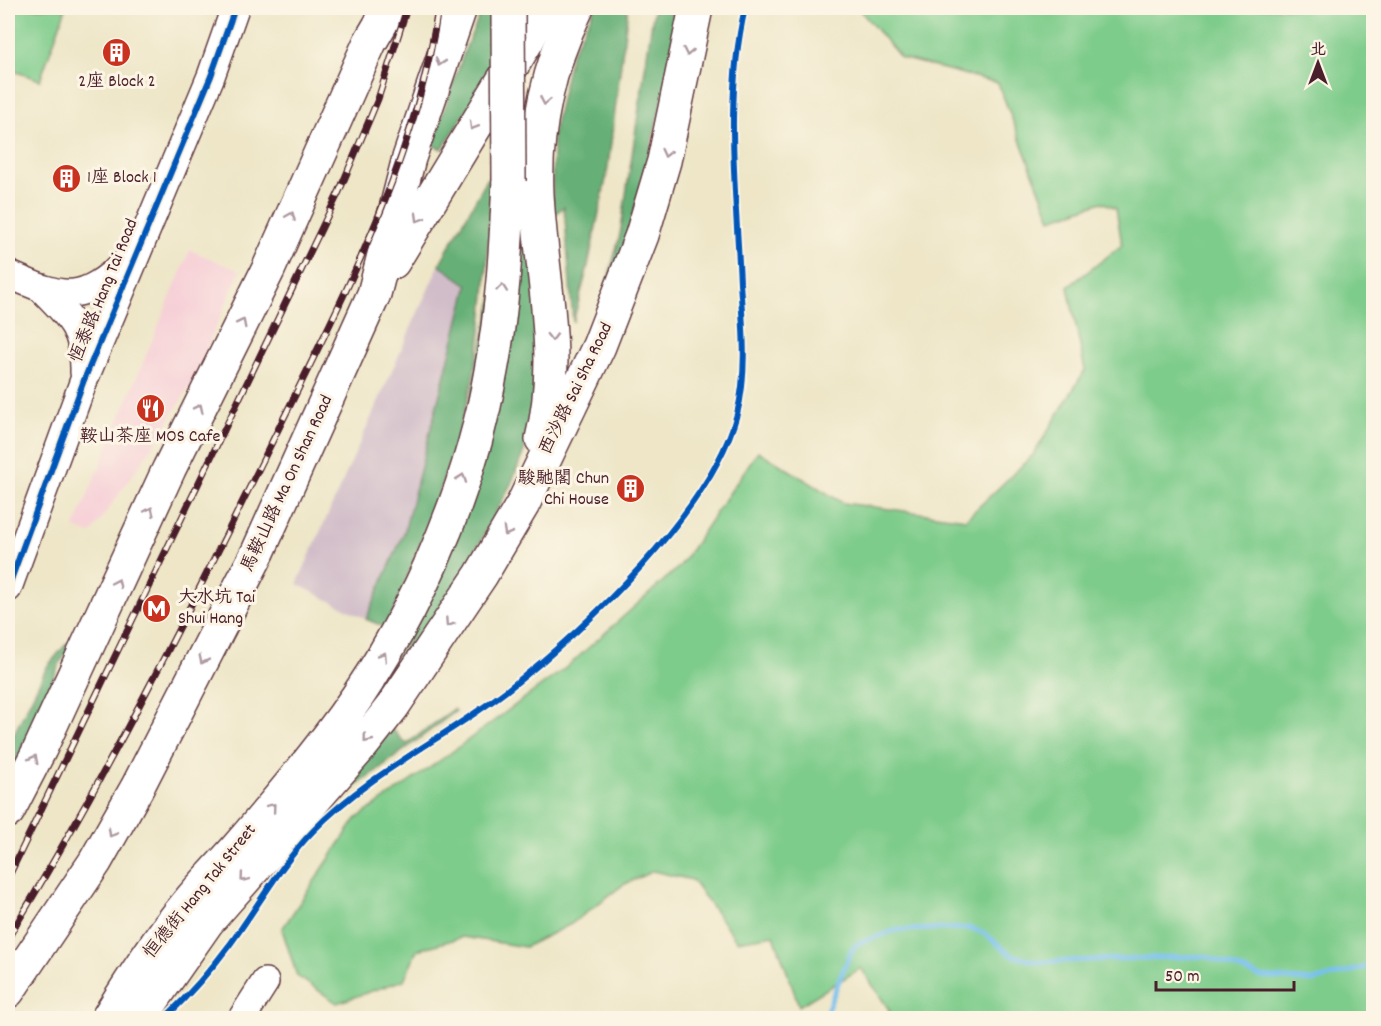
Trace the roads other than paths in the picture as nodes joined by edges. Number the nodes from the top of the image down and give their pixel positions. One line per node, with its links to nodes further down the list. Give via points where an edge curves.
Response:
1 (235, 8): 12 (street, 恆泰路 Hang Tai Road, via 211,76)
2 (379, 8): 11 (main road)
3 (390, 8): 11 (main road)
4 (460, 8): 15 (main road, 馬鞍山路 Ma On Shan Road, one-way to 15, via 409,158)
5 (508, 8): 19 (main road, one-way to 5, bridge, via 430,567 477,434 491,371 503,280 508,181)
6 (543, 8): 10 (main road)
7 (560, 8): 10 (main road)
8 (577, 8): 17 (main road, one-way to 17, via 552,72 540,127 537,193 552,360 544,431)
9 (696, 8): 17 (main road, 西沙路 Sai Sha Road, one-way to 17, via 661,172 624,284 599,346)
10 (527, 41): 15 (main road, one-way to 15)
11 (370, 42): 20 (main road, one-way to 11, via 169,469 268,270)
12 (136, 252): 14 (street, via 91,290 65,293); 16 (street, 恆泰路 Hang Tai Road)
13 (8, 274): 14 (street)
14 (42, 289): 16 (street, via 81,336)
15 (374, 294): 22 (main road, 馬鞍山路 Ma On Shan Road, one-way to 22, via 258,552 178,712 95,862)
16 (84, 380): 18 (street, 恆泰路 Hang Tai Road)
17 (529, 488): 19 (main road, 西沙路 Sai Sha Road, one-way to 19, via 481,575 414,676 363,744)
18 (8, 588)
19 (313, 778): 23 (main road, 恒德街 Hang Tak Street, one-way to 19, via 187,904 236,850); 24 (main road, 恒德街 Hang Tak Street, one-way to 24)
20 (8, 811)
21 (265, 982): 25 (street)
22 (8, 991)
23 (108, 1018)
24 (140, 1018)
25 (242, 1018)

